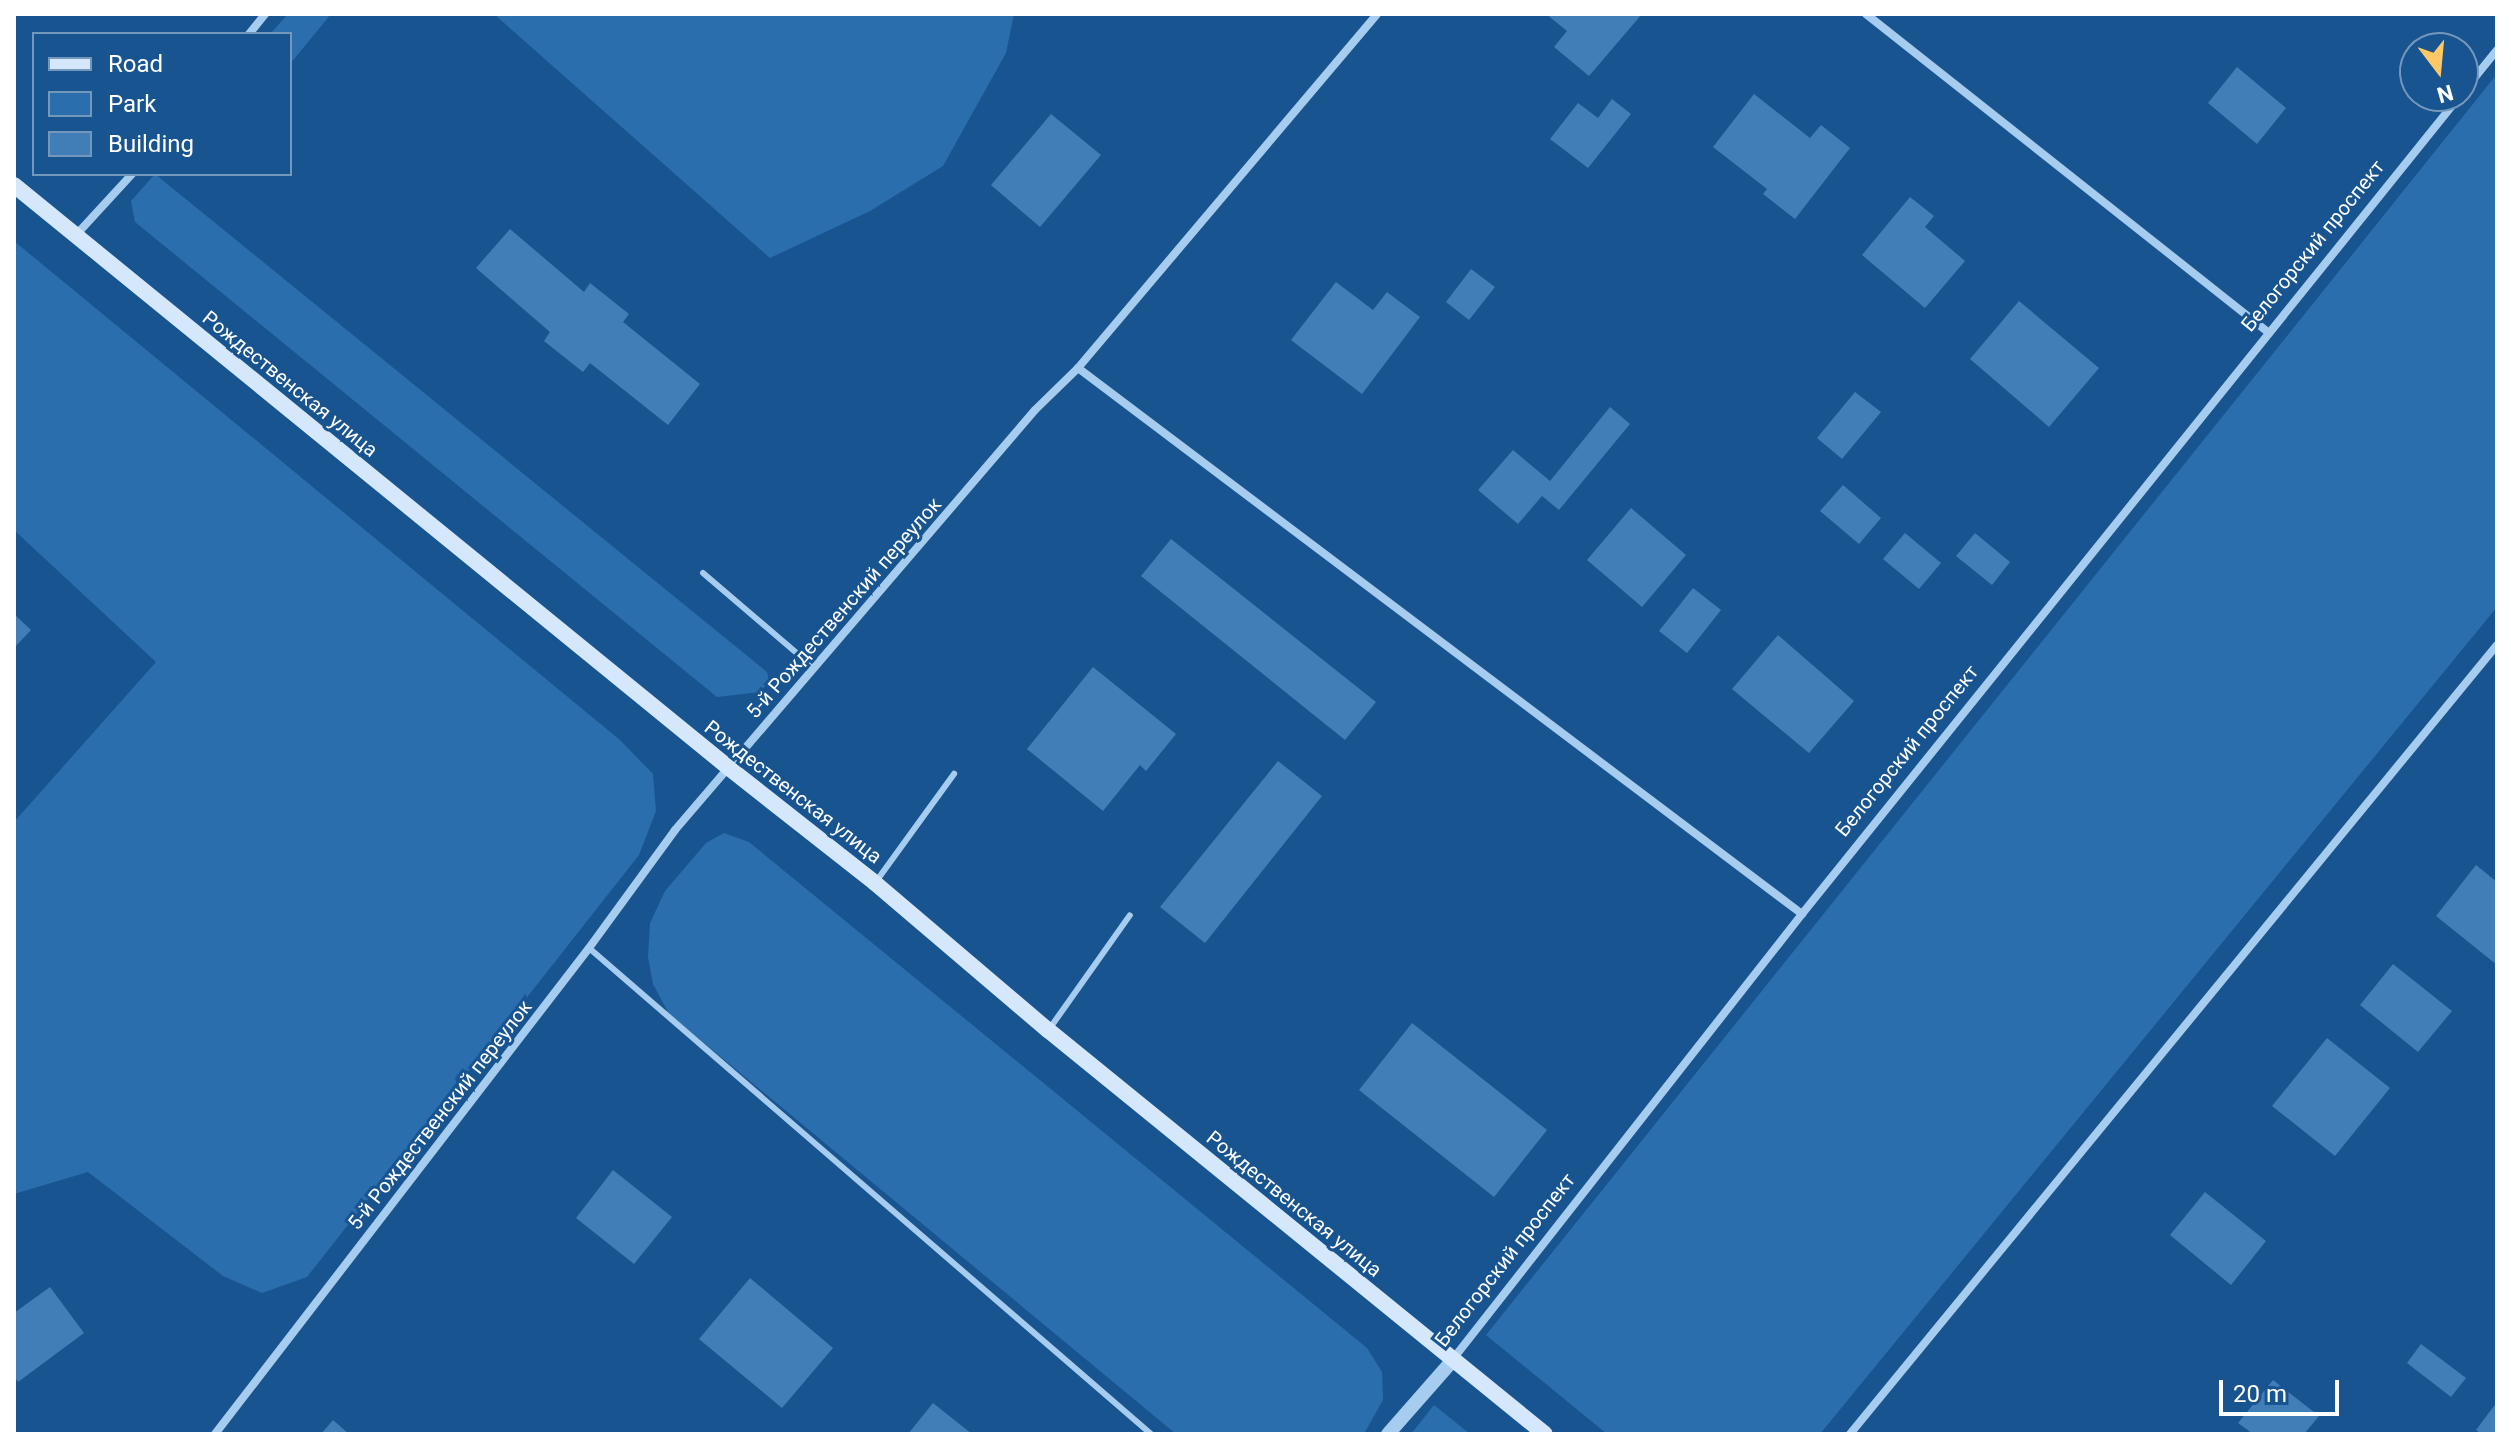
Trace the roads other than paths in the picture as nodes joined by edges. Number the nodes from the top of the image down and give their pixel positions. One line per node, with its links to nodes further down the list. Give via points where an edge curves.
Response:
1 (265, 14): 4 (street)
2 (1377, 14): 12 (street, 5-й Рождественский переулок)
3 (1866, 14): 11 (street)
4 (251, 32)
5 (2497, 50): 6 (street, Белогорский проспект)
6 (2479, 73)
7 (2447, 112): 11 (street, Белогорский проспект)
8 (130, 176): 10 (street)
9 (14, 185): 10 (main road, Рождественская улица)
10 (76, 235): 16 (main road, Рождественская улица)
11 (2268, 332): 19 (street, Белогорский проспект)
12 (1078, 368): 15 (street, 5-й Рождественский переулок, via 1035,410); 19 (street)
13 (703, 573): 15 (lane)
14 (2497, 645): 28 (street)
15 (813, 667): 16 (street, 5-й Рождественский переулок)
16 (729, 768): 18 (main road, Рождественская улица); 21 (street, 5-й Рождественский переулок, via 675,830)
17 (954, 774): 18 (lane)
18 (875, 883): 22 (main road, Рождественская улица)
19 (1802, 914): 23 (street, Белогорский проспект)
20 (1130, 915): 22 (lane)
21 (589, 948): 24 (street, 5-й Рождественский переулок); 25 (lane)
22 (1048, 1030): 23 (main road, Рождественская улица)
23 (1453, 1360): 26 (street, Белогорский проспект); 27 (main road, Рождественская улица)
24 (215, 1434)
25 (1151, 1434)
26 (1388, 1434)
27 (1545, 1434)
28 (1850, 1434)

